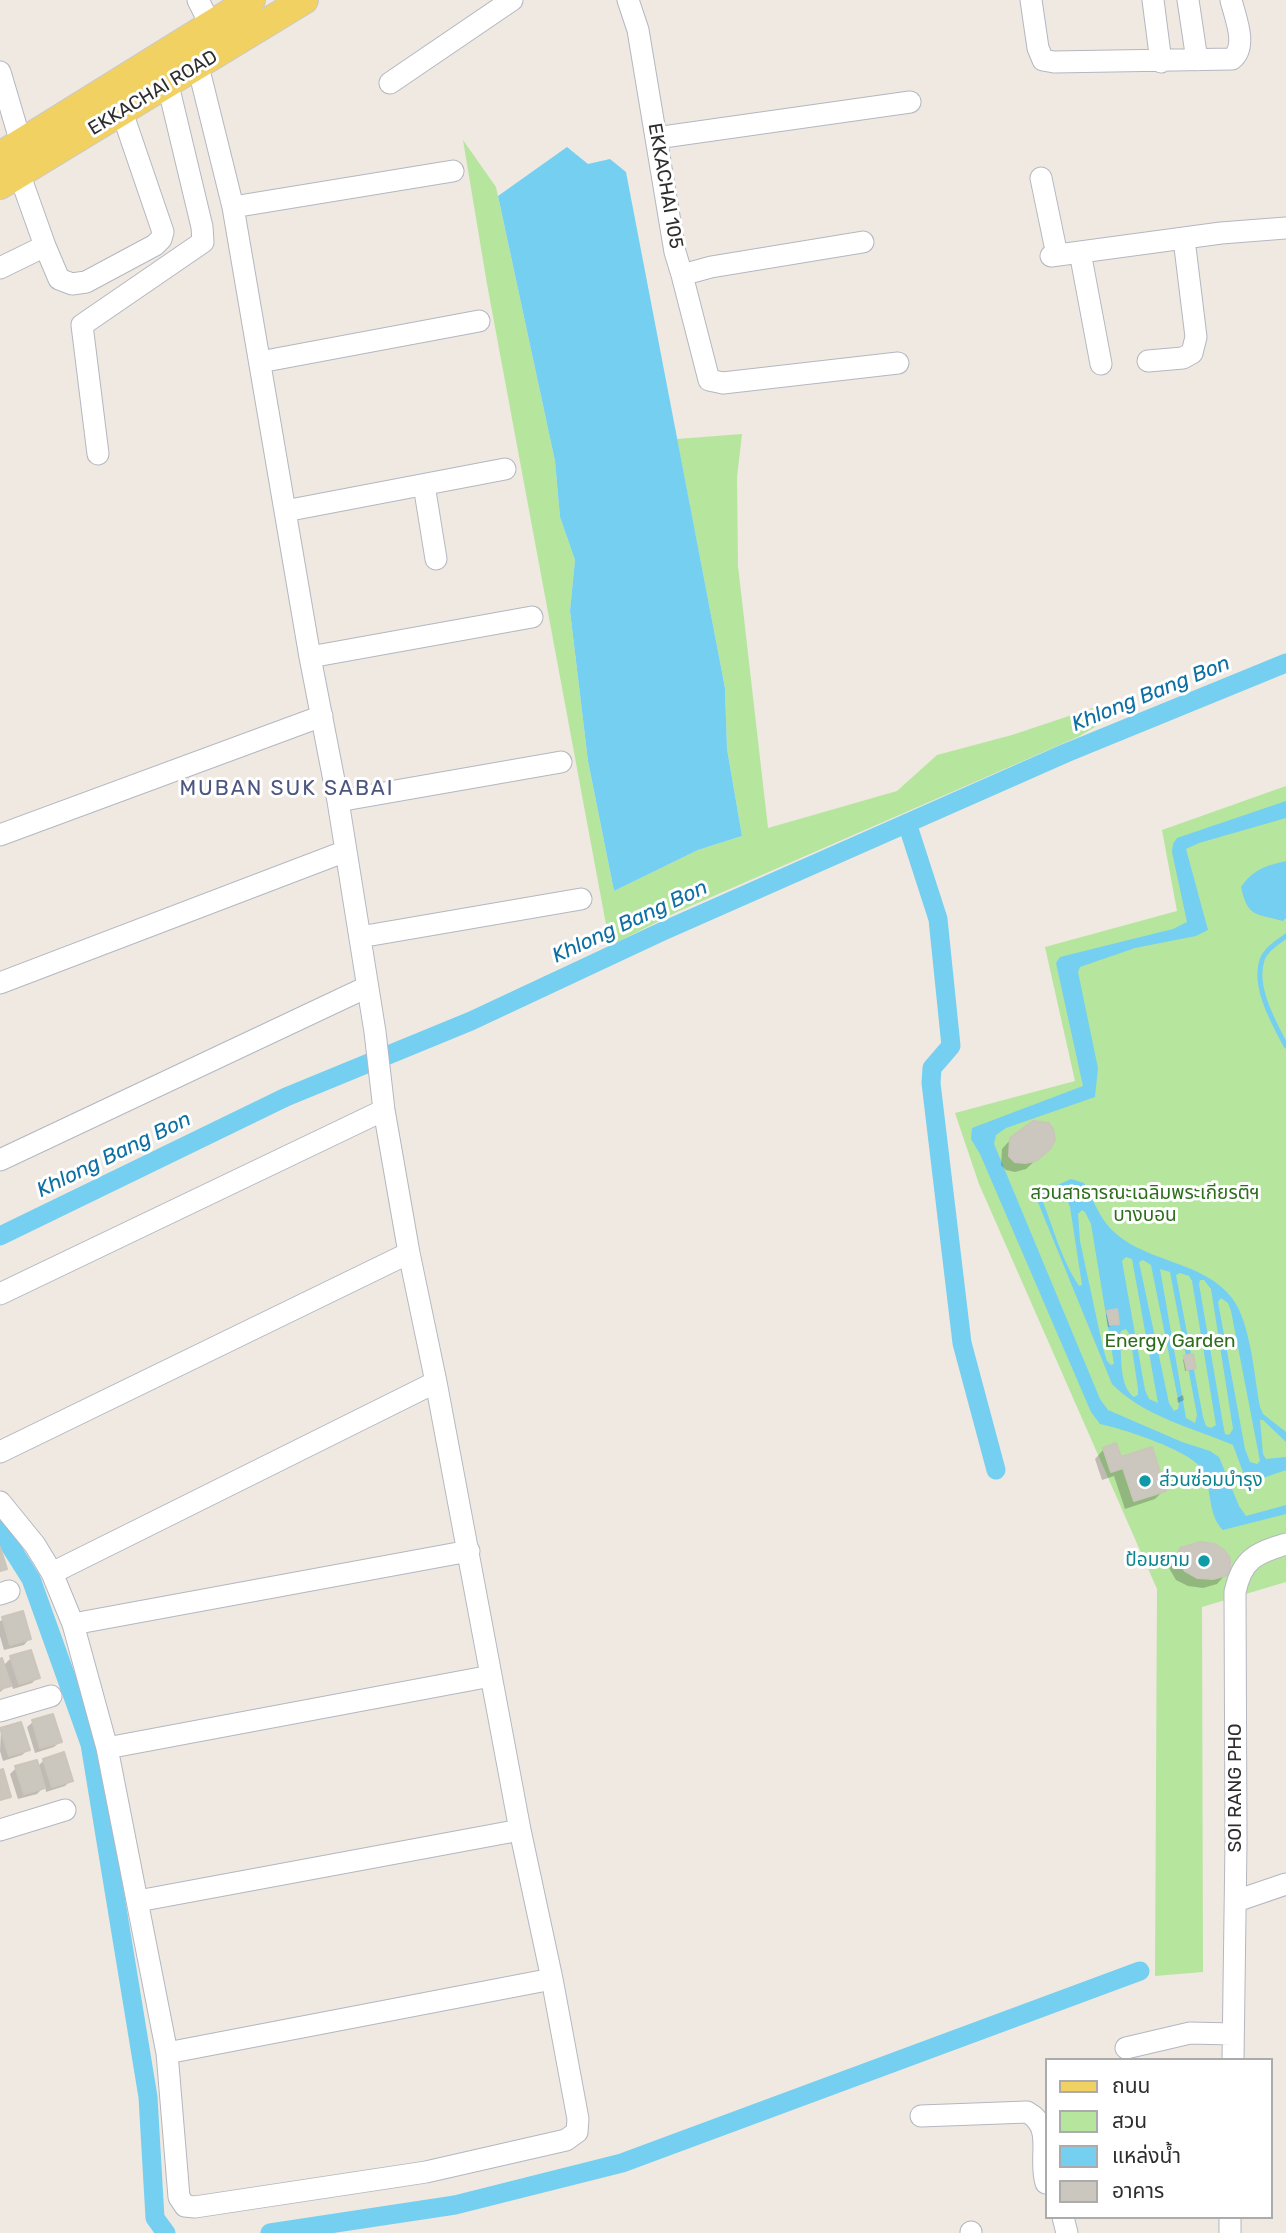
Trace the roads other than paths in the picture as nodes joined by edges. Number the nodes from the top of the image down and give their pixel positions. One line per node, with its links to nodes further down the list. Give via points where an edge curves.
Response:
1 (198, 0): 10 (street)
2 (304, 0): 13 (main road, EKKACHAI ROAD)
3 (512, 0): 15 (street)
4 (628, 0): 19 (street, EKKACHAI 105, via 638,30)
5 (1031, 0): 12 (street, via 1043,60)
6 (1153, 0): 12 (street)
7 (1188, 0): 11 (street)
8 (1231, 0): 11 (street, via 1240,51 1233,59)
9 (240, 3): 10 (main road, EKKACHAI ROAD)
10 (211, 26): 20 (main road, EKKACHAI ROAD)
11 (1198, 60): 12 (street)
12 (1160, 62)
13 (198, 66): 16 (main road, EKKACHAI ROAD); 23 (street)
14 (0, 72): 20 (street)
15 (390, 83)
16 (168, 85): 18 (main road, EKKACHAI ROAD); 36 (street, via 203,242 82,326)
17 (911, 102): 19 (street)
18 (122, 112): 20 (main road, EKKACHAI ROAD); 27 (street, via 163,232 161,239 86,282 72,284 59,279)
19 (656, 138): 30 (street, EKKACHAI 105)
20 (10, 164): 27 (street)
21 (453, 171): 23 (street)
22 (1041, 178): 28 (street, via 1054,256)
23 (233, 207): 33 (street)
24 (1286, 228): 25 (street)
25 (1184, 239): 28 (street); 32 (street, via 1196,337 1192,353)
26 (863, 242): 30 (street, EKKACHAI 105)
27 (45, 246): 29 (street)
28 (1080, 252): 35 (street)
29 (0, 268)
30 (682, 275): 34 (street, via 709,380 723,383)
31 (479, 321): 33 (street)
32 (1148, 361)
33 (260, 362): 39 (street)
34 (898, 363)
35 (1101, 364)
36 (98, 454)
37 (505, 470): 38 (street)
38 (424, 485): 39 (street); 40 (street)
39 (285, 511): 42 (street)
40 (436, 559)
41 (532, 617): 42 (street)
42 (310, 657): 43 (street)
43 (322, 716): 45 (street); 46 (street)
44 (561, 762): 45 (street)
45 (338, 801): 47 (street)
46 (0, 835)
47 (346, 850): 49 (street); 50 (street)
48 (581, 899): 49 (street)
49 (360, 937): 51 (street)
50 (0, 984)
51 (367, 987): 52 (street); 53 (street)
52 (383, 1101): 54 (street); 55 (street)
53 (0, 1160)
54 (409, 1253): 56 (street); 57 (street)
55 (0, 1294)
56 (436, 1382): 60 (street); 61 (street)
57 (0, 1452)
58 (0, 1502): 61 (street)
59 (1286, 1544): 72 (street, SOI RANG PHO, via 1263,1550 1248,1561 1235,1591)
60 (469, 1551): 62 (street); 63 (street)
61 (52, 1573): 62 (street)
62 (73, 1624): 66 (street)
63 (491, 1676): 66 (street); 69 (street)
64 (51, 1696): 65 (street)
65 (0, 1711)
66 (107, 1748): 71 (street)
67 (65, 1810): 68 (street)
68 (0, 1830)
69 (520, 1830): 71 (street); 73 (street)
70 (1286, 1884): 72 (street)
71 (138, 1901): 76 (street)
72 (1236, 1901): 74 (street, SOI RANG PHO)
73 (552, 1979): 76 (street); 76 (street, via 577,2132 566,2140 426,2172 185,2206 179,2197)
74 (1233, 2034): 75 (street, via 1190,2033); 77 (street, SOI RANG PHO)
75 (1126, 2048)
76 (167, 2053)
77 (1233, 2058)
78 (921, 2116): 79 (street, via 1027,2112 1043,2127)
79 (1044, 2146)

